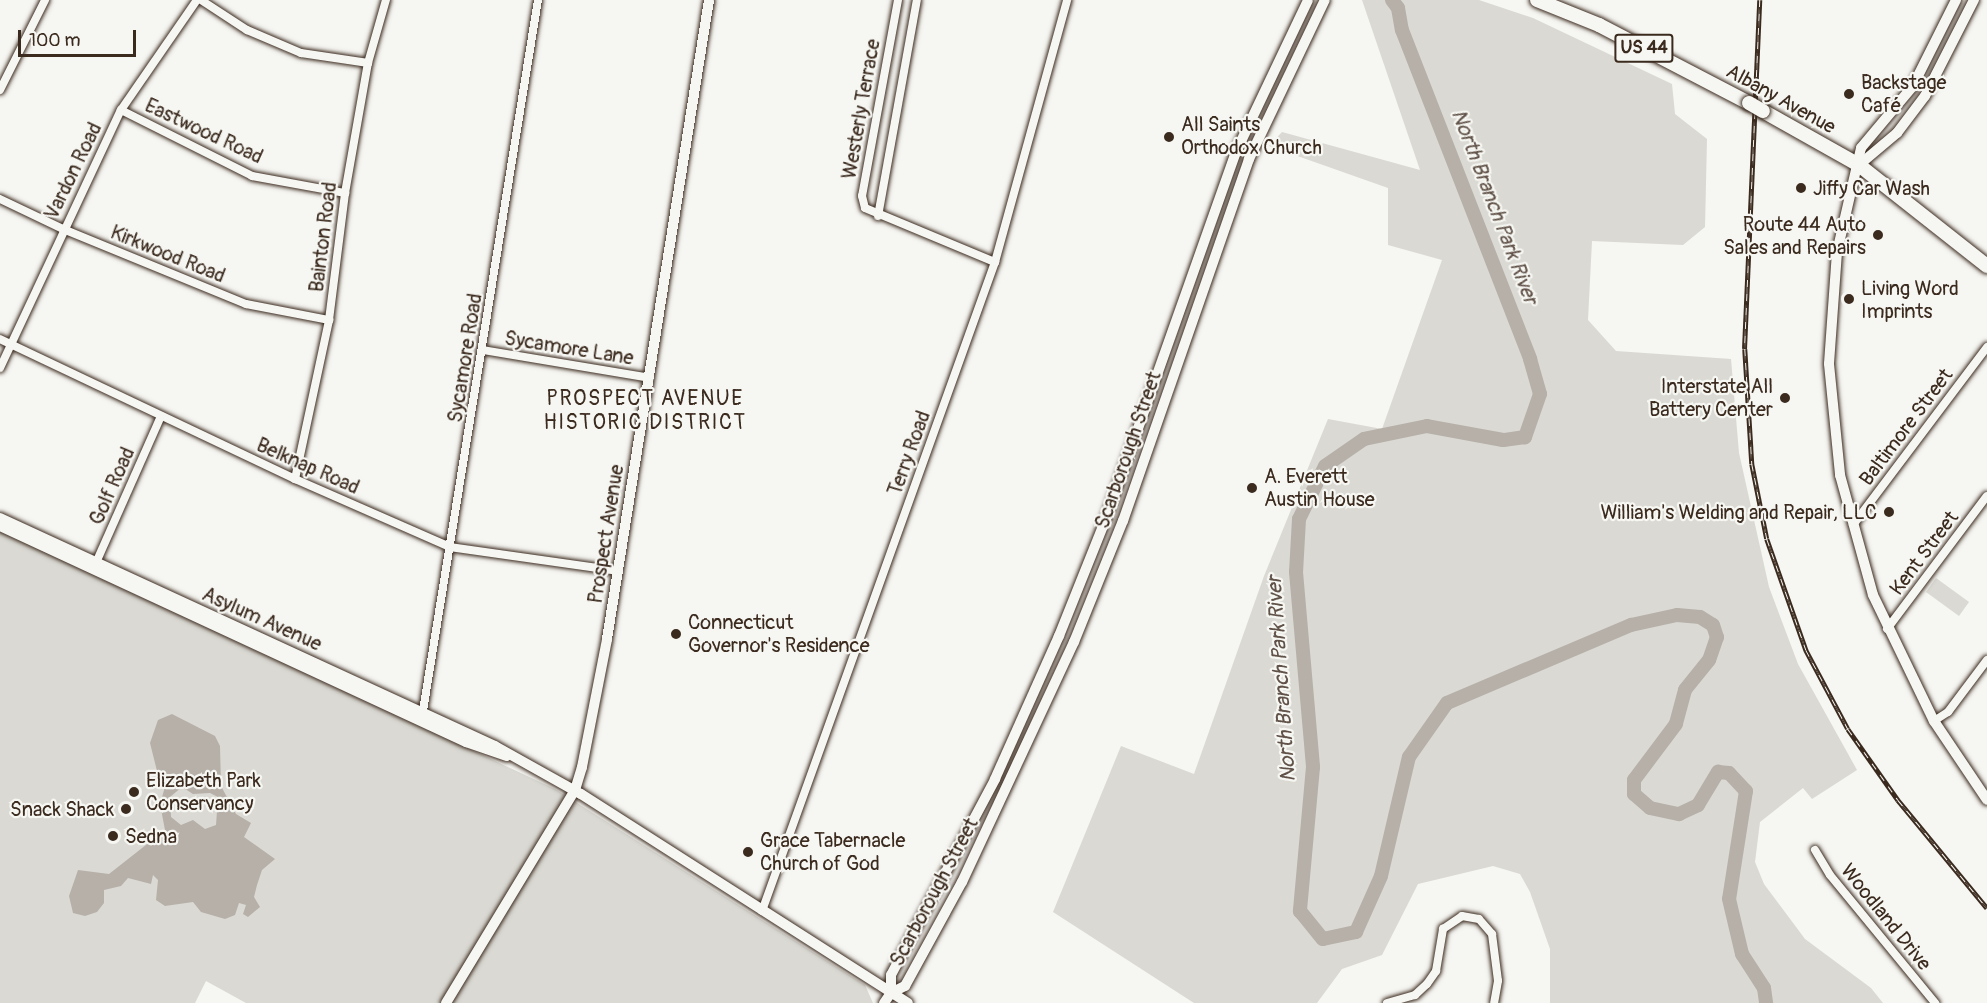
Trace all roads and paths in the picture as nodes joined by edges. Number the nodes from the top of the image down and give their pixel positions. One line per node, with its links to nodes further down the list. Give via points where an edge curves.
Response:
1 (45, 0): 17 (street)
2 (199, 0): 16 (street, via 247,30 301,53); 18 (street, Vardon Road)
3 (386, 0): 16 (street, Bainton Road)
4 (538, 0): 34 (street, Sycamore Road)
5 (709, 0): 36 (main road, Prospect Avenue)
6 (898, 0): 24 (street, Westerly Terrace, via 862,196 864,208)
7 (917, 0): 24 (street, Westerly Terrace)
8 (1067, 0): 28 (street, Terry Road)
9 (1308, 0): 19 (main road, Scarborough Street)
10 (1325, 0): 20 (main road, Scarborough Street)
11 (1537, 0): 21 (highway, Albany Avenue / US 44, bridge, via 1599,25)
12 (1956, 0): 14 (main road)
13 (1974, 0): 15 (main road)
14 (1941, 33): 15 (main road); 21 (main road, via 1905,98 1864,142)
15 (1955, 41): 21 (main road, via 1910,116)
16 (368, 63): 22 (street, Bainton Road)
17 (0, 90)
18 (121, 110): 22 (street, Eastwood Road, via 252,176); 25 (street, Vardon Road)
19 (1235, 154): 20 (main road); 26 (main road, Scarborough Street)
20 (1249, 159): 27 (main road, Scarborough Street)
21 (1859, 165): 29 (highway, Albany Avenue / US 44); 46 (main road, via 1846,203 1836,260 1829,364 1839,468)
22 (345, 193): 30 (street, Bainton Road)
23 (0, 199): 25 (street, Kirkwood Road)
24 (878, 216): 28 (street)
25 (63, 230): 30 (street, Kirkwood Road, via 246,304); 32 (street, Vardon Road)
26 (1202, 241): 27 (main road); 37 (main road, Scarborough Street)
27 (1215, 248): 38 (main road, Scarborough Street)
28 (995, 262): 63 (street, Terry Road)
29 (1987, 266)
30 (329, 320): 40 (street, Bainton Road)
31 (0, 339): 32 (street, Belknap Road)
32 (11, 344): 35 (street, Vardon Road); 39 (street, Belknap Road)
33 (1987, 347): 46 (street, Baltimore Street)
34 (483, 350): 36 (street, Sycamore Lane); 47 (street, Sycamore Road)
35 (0, 368)
36 (650, 378): 49 (main road, Prospect Avenue)
37 (1155, 380): 38 (main road); 42 (main road, Scarborough Street)
38 (1170, 385): 44 (main road, Scarborough Street)
39 (161, 416): 40 (street, Belknap Road); 48 (street, Golf Road)
40 (295, 479): 47 (street, Belknap Road)
41 (1987, 496): 50 (street, Kent Street)
42 (1107, 516): 44 (main road); 51 (main road, Scarborough Street)
43 (0, 518): 48 (main road, Asylum Avenue)
44 (1123, 521): 52 (main road, Scarborough Street)
45 (0, 526): 48 (main road, Asylum Avenue)
46 (1852, 526): 50 (main road)
47 (450, 547): 49 (street, Belknap Road); 54 (street, Sycamore Road)
48 (95, 566): 54 (main road, Asylum Avenue)
49 (618, 571): 58 (main road, Prospect Avenue, via 593,716)
50 (1887, 629): 55 (main road)
51 (1059, 636): 52 (main road); 56 (main road, Scarborough Street)
52 (1074, 642): 57 (main road, Scarborough Street)
53 (1987, 660): 55 (street, via 1948,712)
54 (422, 717): 58 (main road, Asylum Avenue, via 495,746)
55 (1934, 721): 59 (main road)
56 (995, 779): 57 (main road); 61 (main road, Scarborough Street)
57 (1010, 786): 62 (main road, Scarborough Street)
58 (575, 790): 63 (main road, Asylum Avenue); 65 (main road, Prospect Avenue)
59 (1987, 800)
60 (1815, 850): 70 (street, Woodland Drive, via 1830,875)
61 (947, 875): 62 (main road); 64 (main road, Scarborough Street, via 891,975)
62 (962, 882): 64 (main road, Scarborough Street, via 905,986)
63 (762, 911): 64 (main road, Asylum Avenue)
64 (891, 993): 66 (main road); 67 (main road, Asylum Avenue)
65 (446, 1003)
66 (884, 1003)
67 (908, 1003)
68 (1387, 1003): 69 (street, via 1415,995 1427,984 1436,971 1443,929 1461,916 1479,919 1492,934 1498,981)
69 (1494, 1003)
70 (1935, 1003)

